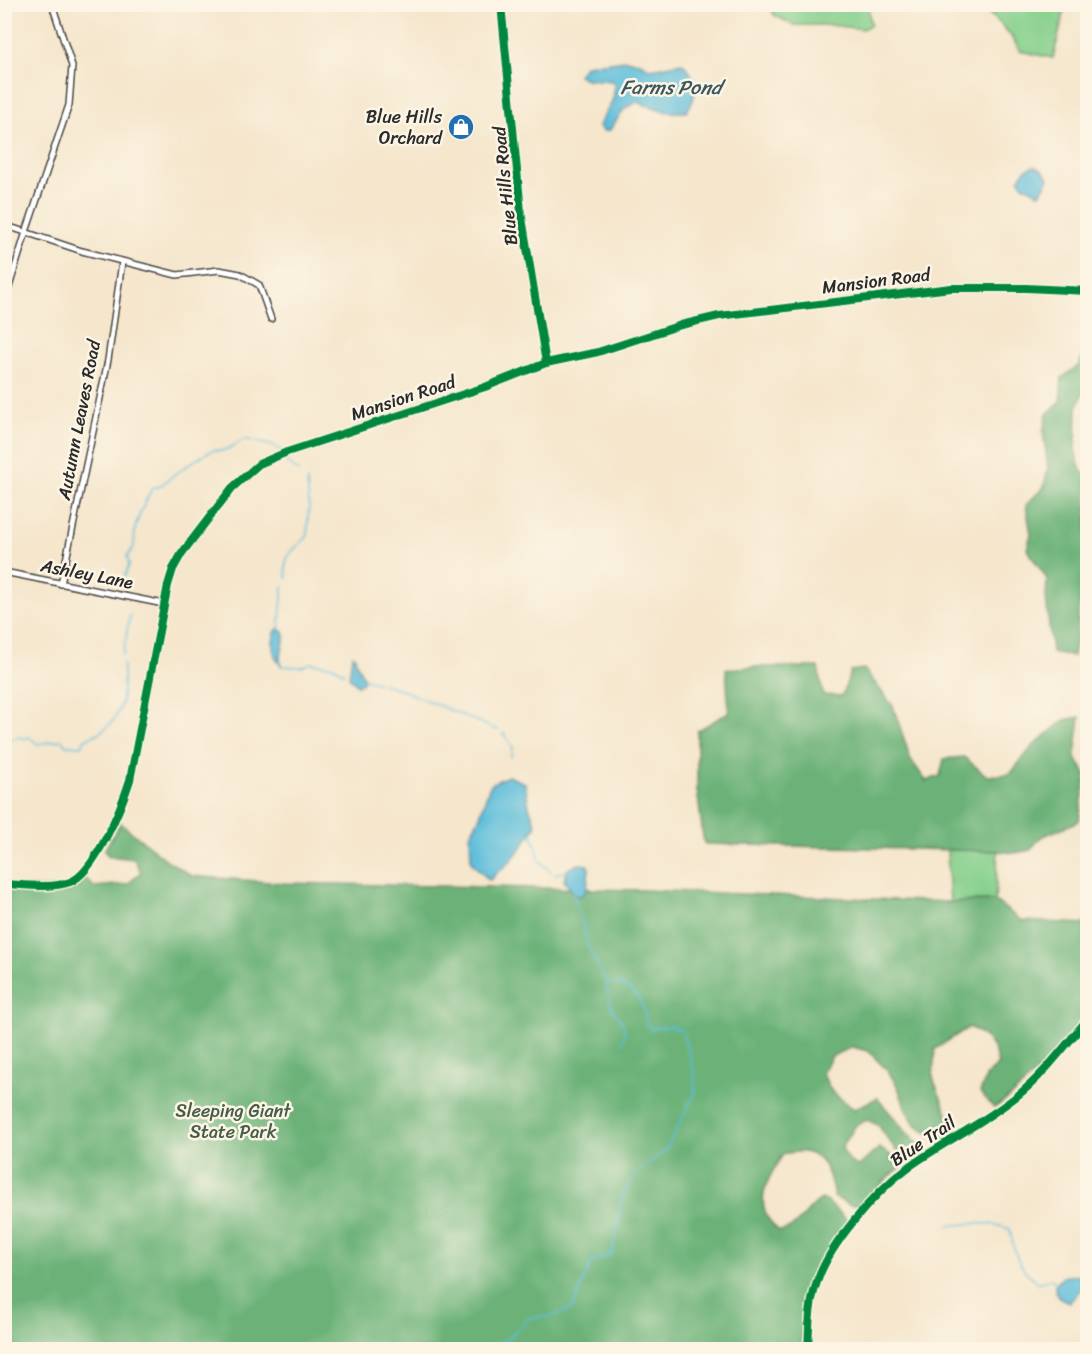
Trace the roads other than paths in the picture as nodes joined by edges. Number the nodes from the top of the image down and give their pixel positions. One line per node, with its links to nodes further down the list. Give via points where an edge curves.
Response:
1 (52, 4): 4 (street, via 72,66 69,105)
2 (501, 4): 9 (street, Blue Hills Road, via 521,212)
3 (4, 225): 4 (street)
4 (26, 232): 5 (street); 7 (street)
5 (122, 262): 8 (street, via 177,275 219,270 240,274 259,285); 11 (street, Autumn Leaves Road, via 108,360)
6 (1088, 291): 9 (street, Mansion Road, via 951,288 736,314 681,325 598,352)
7 (4, 303)
8 (271, 319)
9 (546, 363): 12 (street, Mansion Road, via 259,464 232,488 182,553)
10 (4, 572): 11 (street, Ashley Lane)
11 (61, 584): 12 (street, Ashley Lane)
12 (164, 604): 13 (street, Mansion Road, via 130,780 94,857 81,876 67,883)
13 (4, 884)
14 (1088, 1019): 15 (street, Blue Trail, via 1027,1088 904,1170 871,1201 839,1242 817,1280)
15 (808, 1350)

